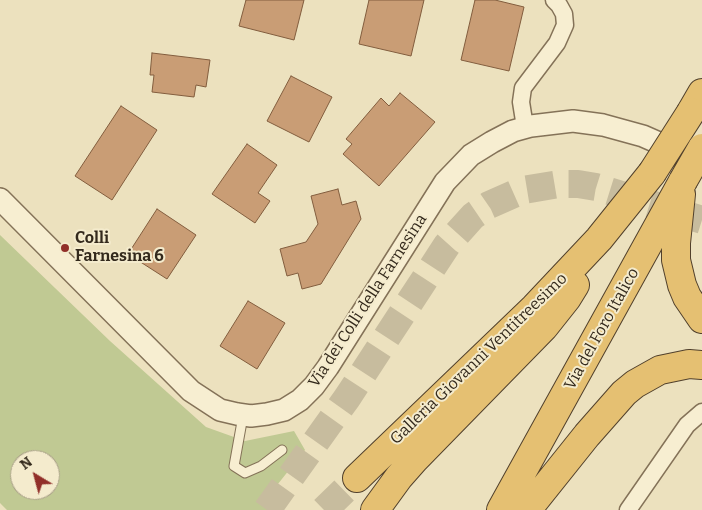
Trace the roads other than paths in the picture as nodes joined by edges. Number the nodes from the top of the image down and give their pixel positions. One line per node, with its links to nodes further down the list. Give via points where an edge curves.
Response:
1 (554, 0): 3 (street, via 564,14 565,24 557,43 523,88 521,102)
2 (697, 102): 7 (highway, bridge, via 652,173)
3 (525, 127): 5 (street, Via dei Colli della Farnesina, via 560,121 603,125 643,136); 11 (street, Via dei Colli della Farnesina, via 481,148 454,171 328,368 309,391 284,410)
4 (702, 148): 5 (highway, Via del Foro Italico, bridge)
5 (692, 171): 8 (highway, via 676,243 676,260 686,297); 15 (highway, Via del Foro Italico)
6 (0, 199): 11 (street, Via dei Colli della Farnesina, via 191,391 220,410)
7 (600, 239): 13 (highway, Galleria Giovanni Ventitreesimo, via 534,308); 14 (highway, via 576,284 553,316 414,460)
8 (702, 319)
9 (702, 366): 16 (highway, via 672,366 646,376 624,393)
10 (702, 412): 17 (street, via 688,424)
11 (243, 415): 12 (lane, via 234,466 245,473 261,466)
12 (282, 450)
13 (357, 478)
14 (375, 510)
15 (501, 510)
16 (527, 510)
17 (628, 510)

